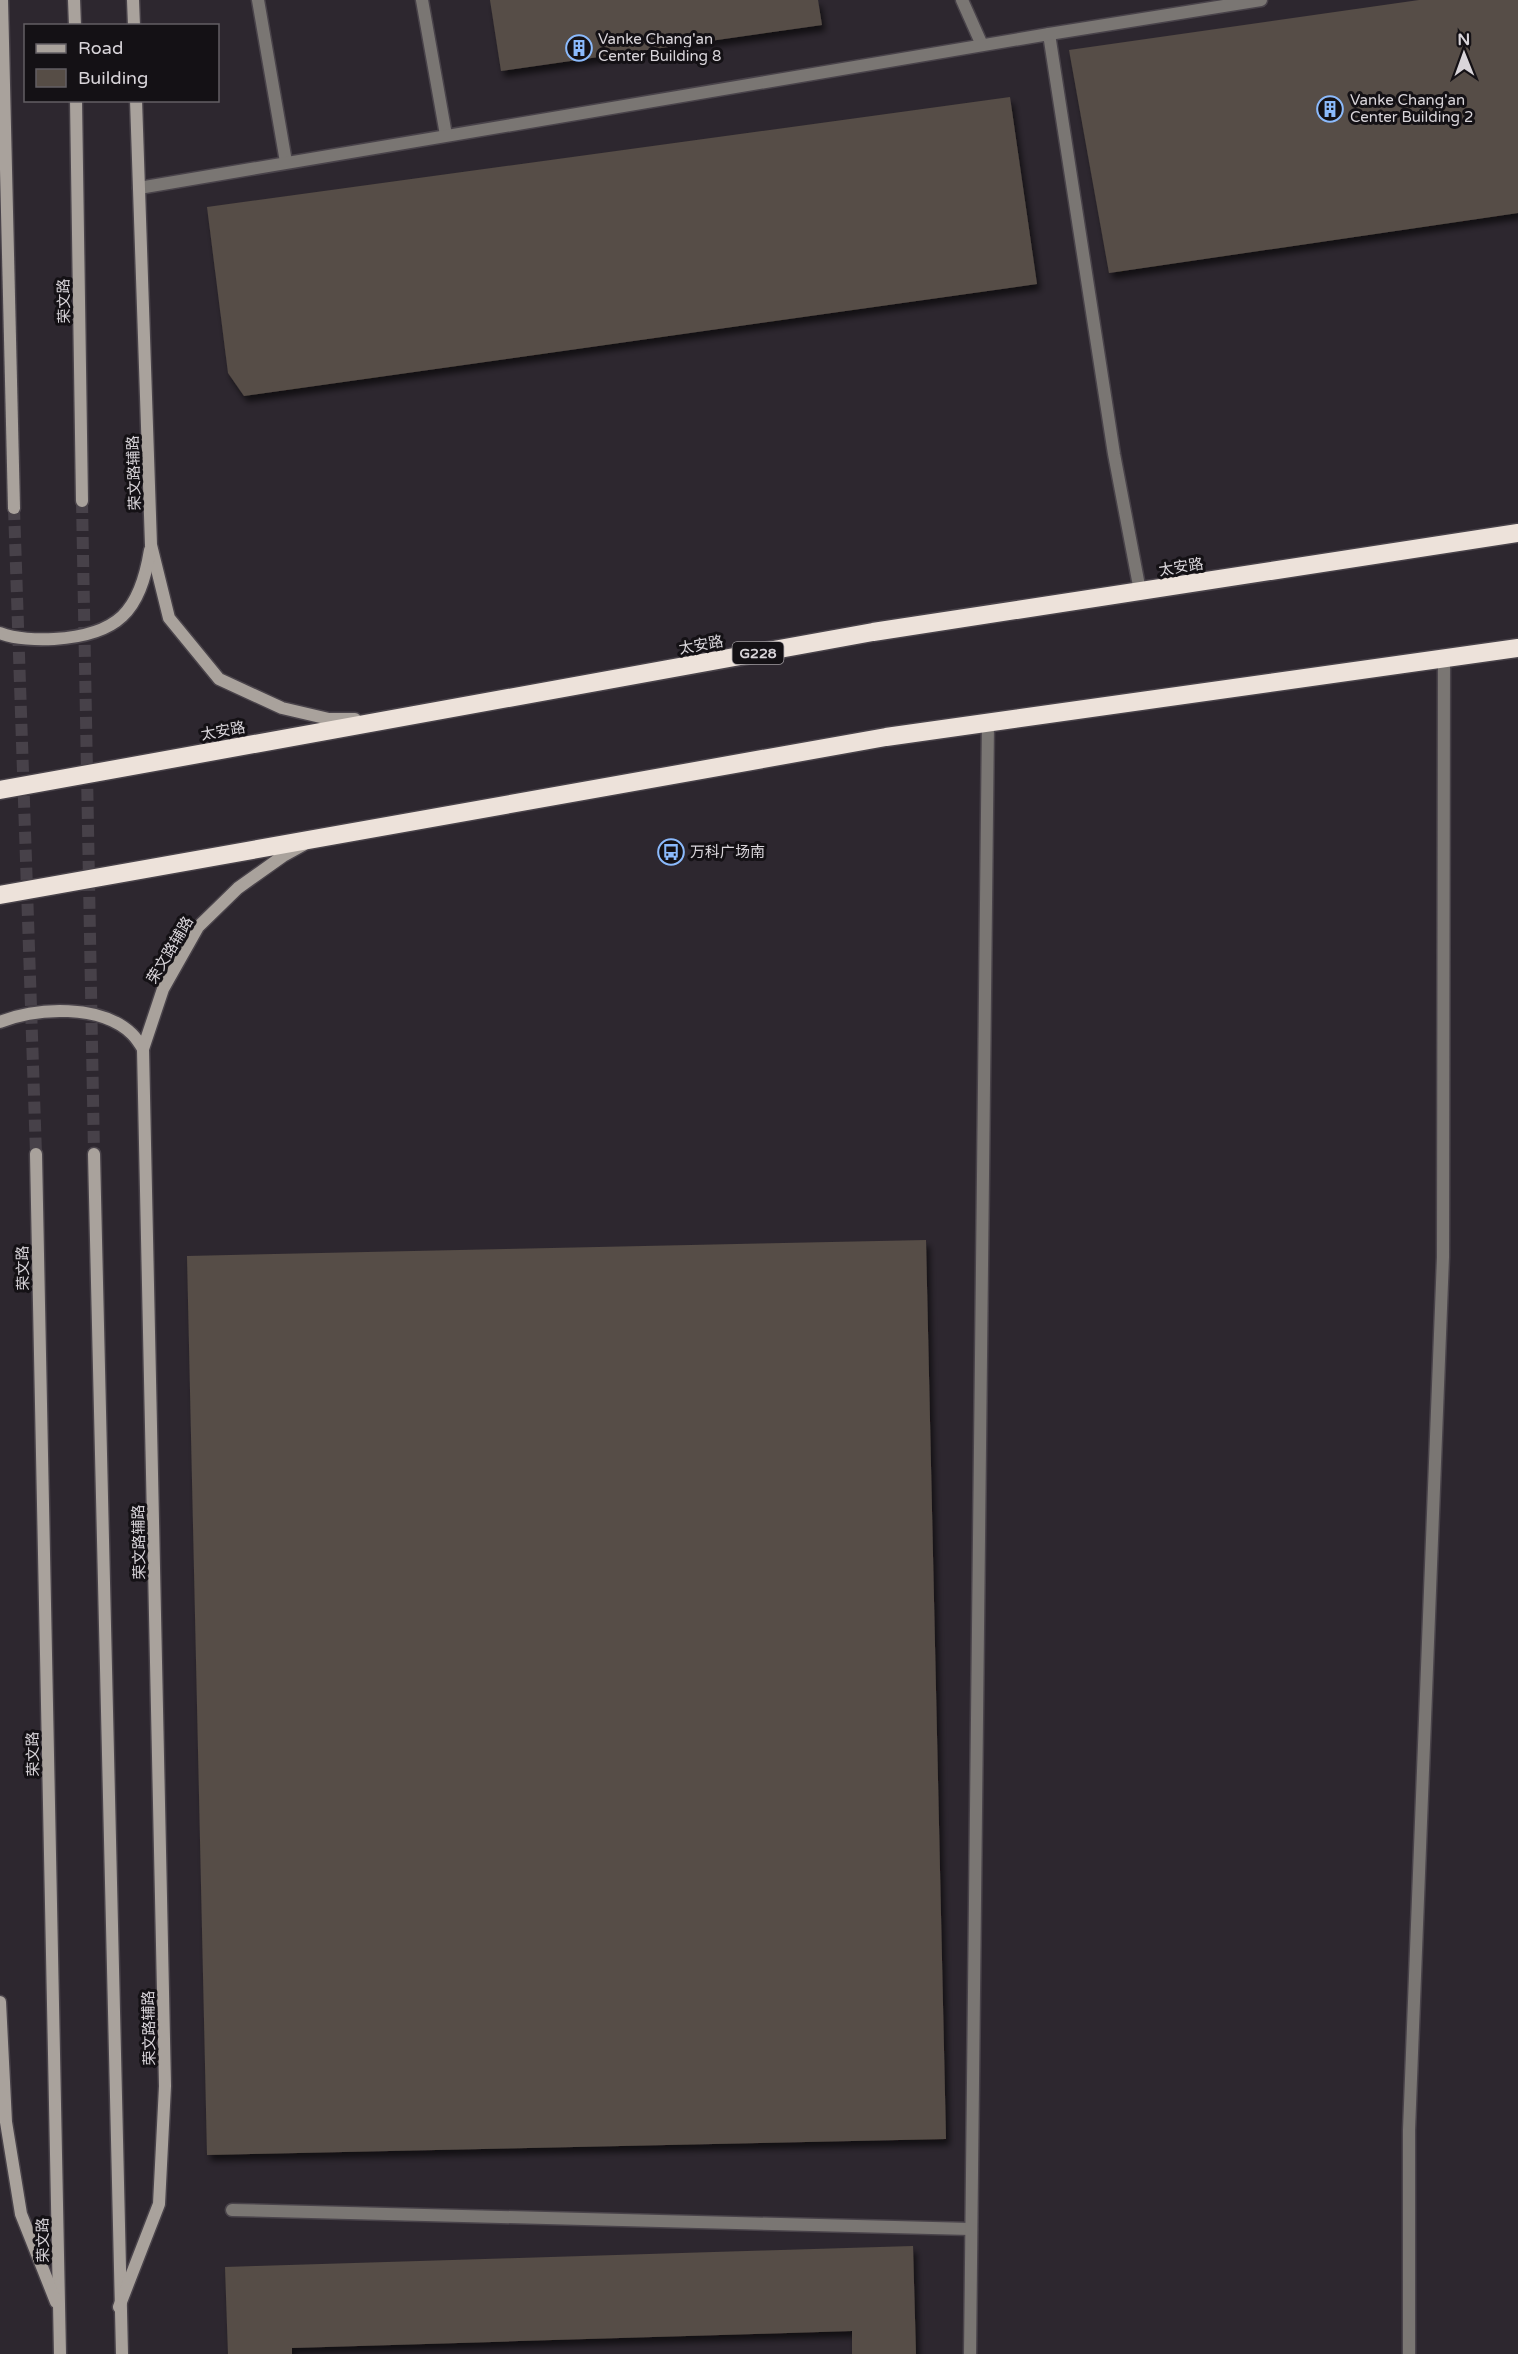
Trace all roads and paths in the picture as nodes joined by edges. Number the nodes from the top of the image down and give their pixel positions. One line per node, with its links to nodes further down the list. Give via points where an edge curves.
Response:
1 (2, 0): 18 (street)
2 (74, 0): 8 (street)
3 (133, 0): 9 (street)
4 (258, 0): 15 (street)
5 (422, 0): 14 (street)
6 (962, 0): 11 (street)
7 (1262, 0): 10 (street)
8 (75, 24)
9 (134, 24)
10 (1049, 34): 11 (street); 21 (street, via 1114,454)
11 (982, 45): 14 (street)
12 (76, 102): 17 (street, 荣文路)
13 (136, 102): 16 (street, 荣文路辅路)
14 (446, 135): 15 (street)
15 (286, 162): 16 (street)
16 (139, 188): 20 (street, 荣文路辅路)
17 (82, 501)
18 (14, 508)
19 (1518, 533): 21 (highway, 太安路 / G228)
20 (151, 545): 22 (street, via 146,578 136,600 114,626 67,639); 25 (street, 荣文路辅路, via 169,618 219,679 282,708 329,719)
21 (1140, 591): 25 (highway, 太安路 / G228, via 873,632)
22 (0, 633)
23 (1518, 648): 24 (highway)
24 (1444, 658): 26 (highway); 42 (street, via 1443,1257 1409,2130)
25 (392, 719): 27 (highway, 太安路 / G228)
26 (988, 722): 28 (highway); 36 (street)
27 (0, 790)
28 (313, 839): 29 (highway); 31 (street, 荣文路辅路, via 238,888 198,927 163,989)
29 (0, 895)
30 (0, 1022): 31 (street, via 16,1015 58,1010 94,1015 119,1024)
31 (143, 1049): 37 (street, 荣文路辅路, via 165,2086 159,2204)
32 (36, 1154): 38 (street, 荣文路)
33 (94, 1154): 37 (street)
34 (0, 2002): 38 (street, via 6,2121 21,2214)
35 (232, 2210): 36 (street)
36 (971, 2229): 41 (street)
37 (119, 2307): 40 (street)
38 (59, 2310): 39 (street, 荣文路)
39 (60, 2354)
40 (122, 2354)
41 (970, 2354)
42 (1409, 2354)

